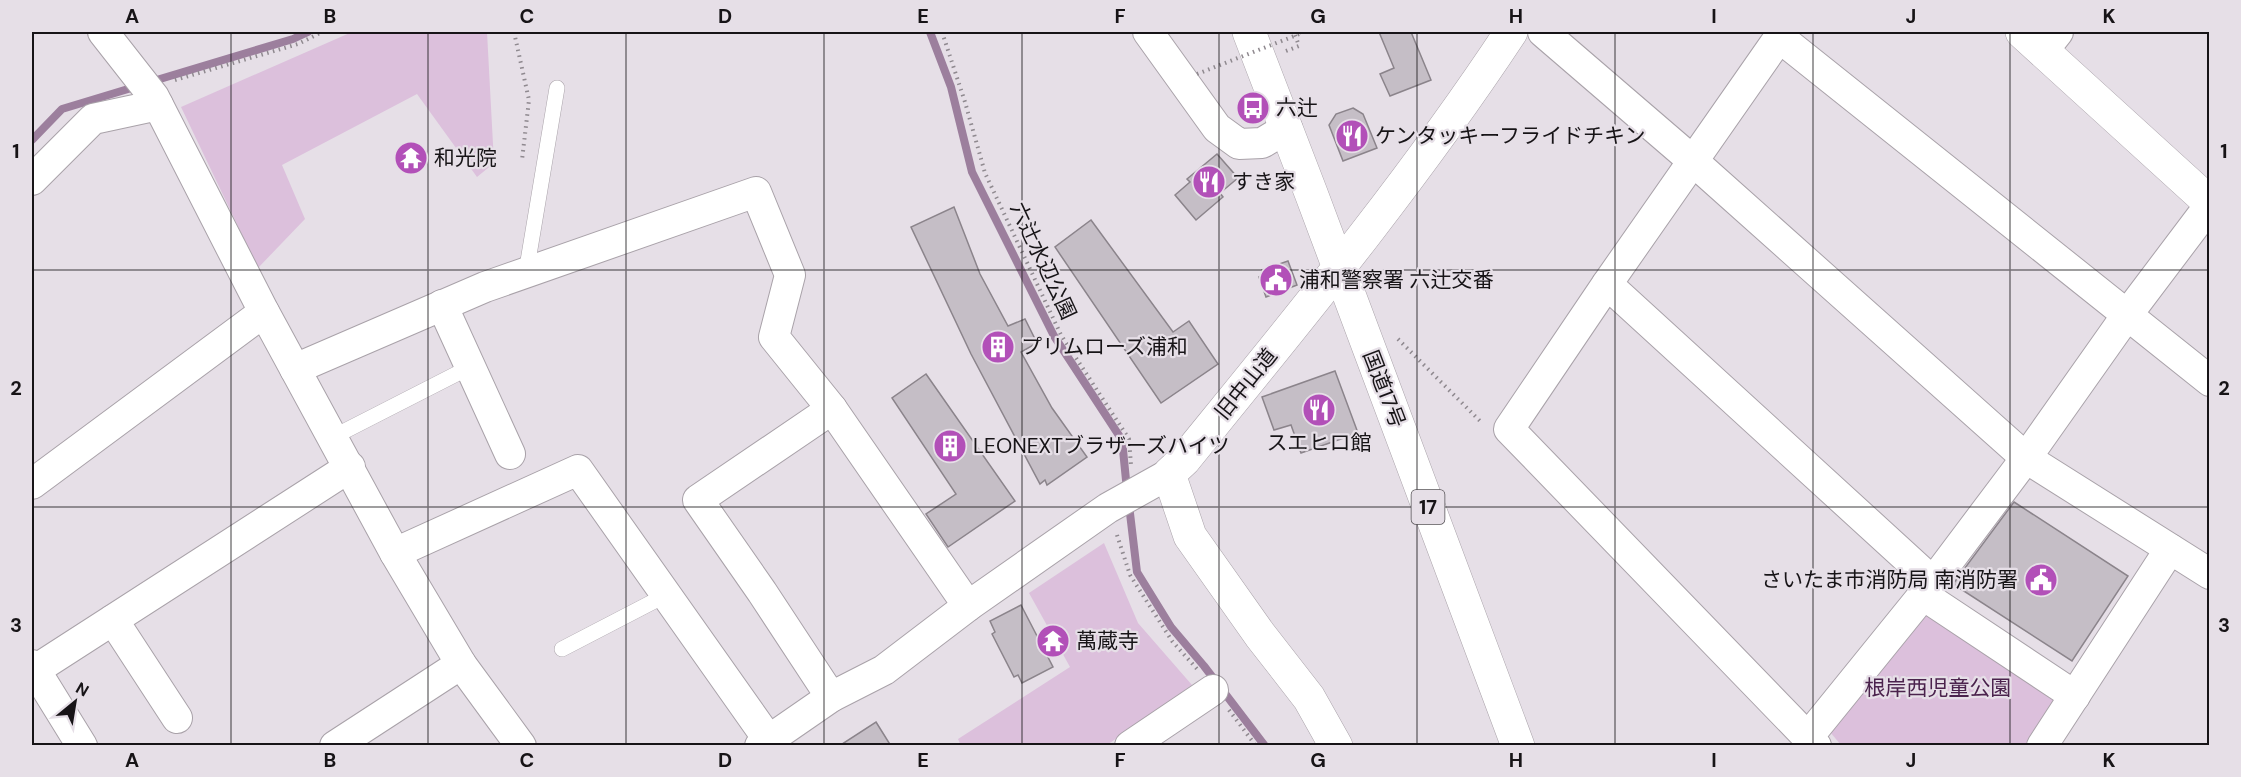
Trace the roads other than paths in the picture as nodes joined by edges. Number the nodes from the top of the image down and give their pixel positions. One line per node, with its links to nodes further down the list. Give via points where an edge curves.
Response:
1 (103, 32): 9 (street)
2 (1148, 32): 10 (street, via 1217,128 1239,144 1262,143)
3 (1249, 32): 10 (main road, 国道17号 / 17)
4 (1511, 32): 14 (main road, 旧中山道, via 1466,100)
5 (1543, 32): 11 (street)
6 (1781, 34): 11 (street); 19 (street)
7 (2041, 38): 13 (main road)
8 (557, 88): 15 (lane)
9 (158, 105): 12 (street, via 93,118); 18 (street)
10 (1287, 128): 14 (main road, 国道17号 / 17)
11 (1693, 161): 16 (street); 26 (street)
12 (32, 180)
13 (2210, 204): 19 (street)
14 (1339, 269): 28 (main road, 旧中山道); 51 (main road, 国道17号 / 17)
15 (526, 273): 17 (street); 23 (street, via 756,192 789,275 774,337)
16 (1607, 284): 33 (street); 44 (street, via 1509,429)
17 (442, 305): 20 (street); 21 (street)
18 (264, 312): 21 (street); 29 (street)
19 (2127, 315): 22 (street); 26 (street)
20 (470, 367): 24 (lane); 25 (street)
21 (295, 369): 24 (street)
22 (2210, 381)
23 (832, 409): 35 (street); 42 (street, via 698,500)
24 (333, 437): 27 (street)
25 (510, 454)
26 (2026, 458): 30 (street); 33 (street)
27 (350, 467): 31 (street); 36 (street)
28 (1169, 474): 35 (street, via 1120,500); 50 (main road, via 1190,536 1309,698)
29 (32, 484)
30 (2170, 549): 32 (street); 41 (street)
31 (395, 553): 34 (street, via 578,470); 38 (street)
32 (2210, 574)
33 (1928, 588): 41 (street); 44 (street)
34 (666, 595): 37 (lane); 45 (street)
35 (968, 606): 42 (street, via 884,670)
36 (113, 620): 39 (street); 43 (street)
37 (562, 649)
38 (461, 664): 47 (street); 48 (street)
39 (33, 669): 46 (street)
40 (1213, 690): 49 (street)
41 (2075, 696): 52 (street)
42 (831, 697): 45 (street)
43 (177, 718)
44 (1812, 741)
45 (764, 742)
46 (82, 746)
47 (335, 746)
48 (521, 746)
49 (1130, 746)
50 (1336, 746)
51 (1518, 746)
52 (2042, 746)

